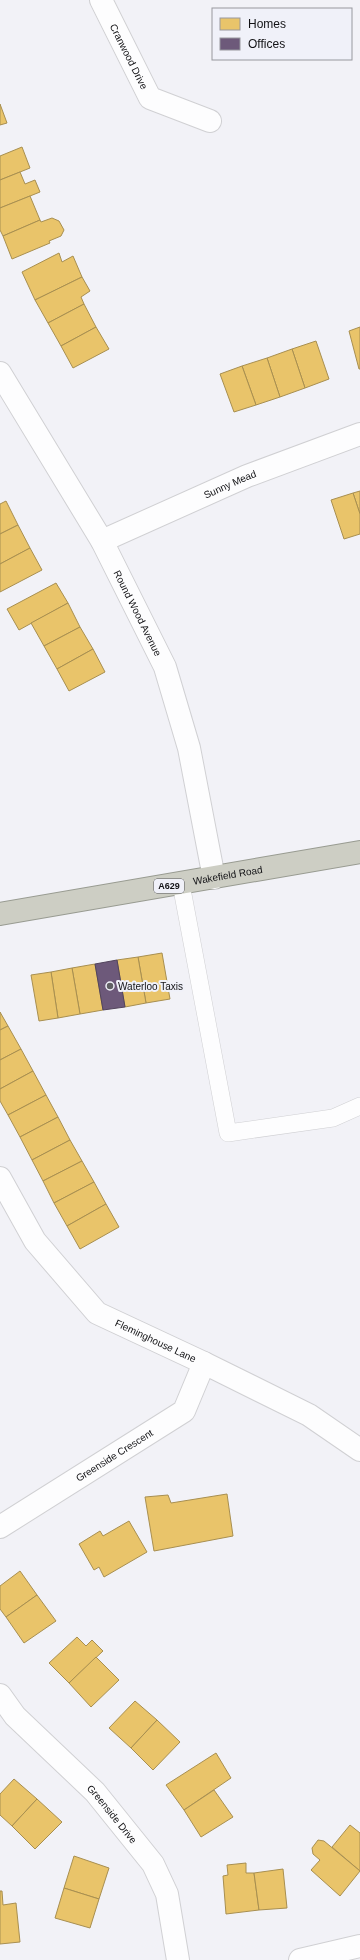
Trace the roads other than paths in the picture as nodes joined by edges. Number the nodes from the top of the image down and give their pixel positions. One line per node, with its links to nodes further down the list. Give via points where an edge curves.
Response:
1 (101, 0): 2 (street, Cranwood Drive, via 150,98)
2 (210, 121)
3 (0, 373): 5 (street, Round Wood Avenue)
4 (360, 434): 5 (street, Sunny Mead, via 247,476)
5 (102, 541): 7 (street, Round Wood Avenue, via 165,667 189,748)
6 (360, 852): 7 (highway, Wakefield Road / A629)
7 (214, 878): 8 (highway, Wakefield Road / A629)
8 (181, 884): 9 (highway, Wakefield Road / A629); 10 (lane, via 228,1133 333,1118)
9 (0, 914)
10 (360, 1106)
11 (0, 1178): 12 (street, Fleminghouse Lane, via 35,1242 97,1313)
12 (204, 1363): 13 (street, Fleminghouse Lane, via 309,1415); 14 (street, Greenside Crescent, via 184,1411)
13 (360, 1450)
14 (0, 1527)
15 (0, 1695): 17 (street, Greenside Drive, via 15,1716 95,1792 153,1864 167,1894)
16 (360, 1946): 18 (street)
17 (178, 1960)
18 (300, 1960)

